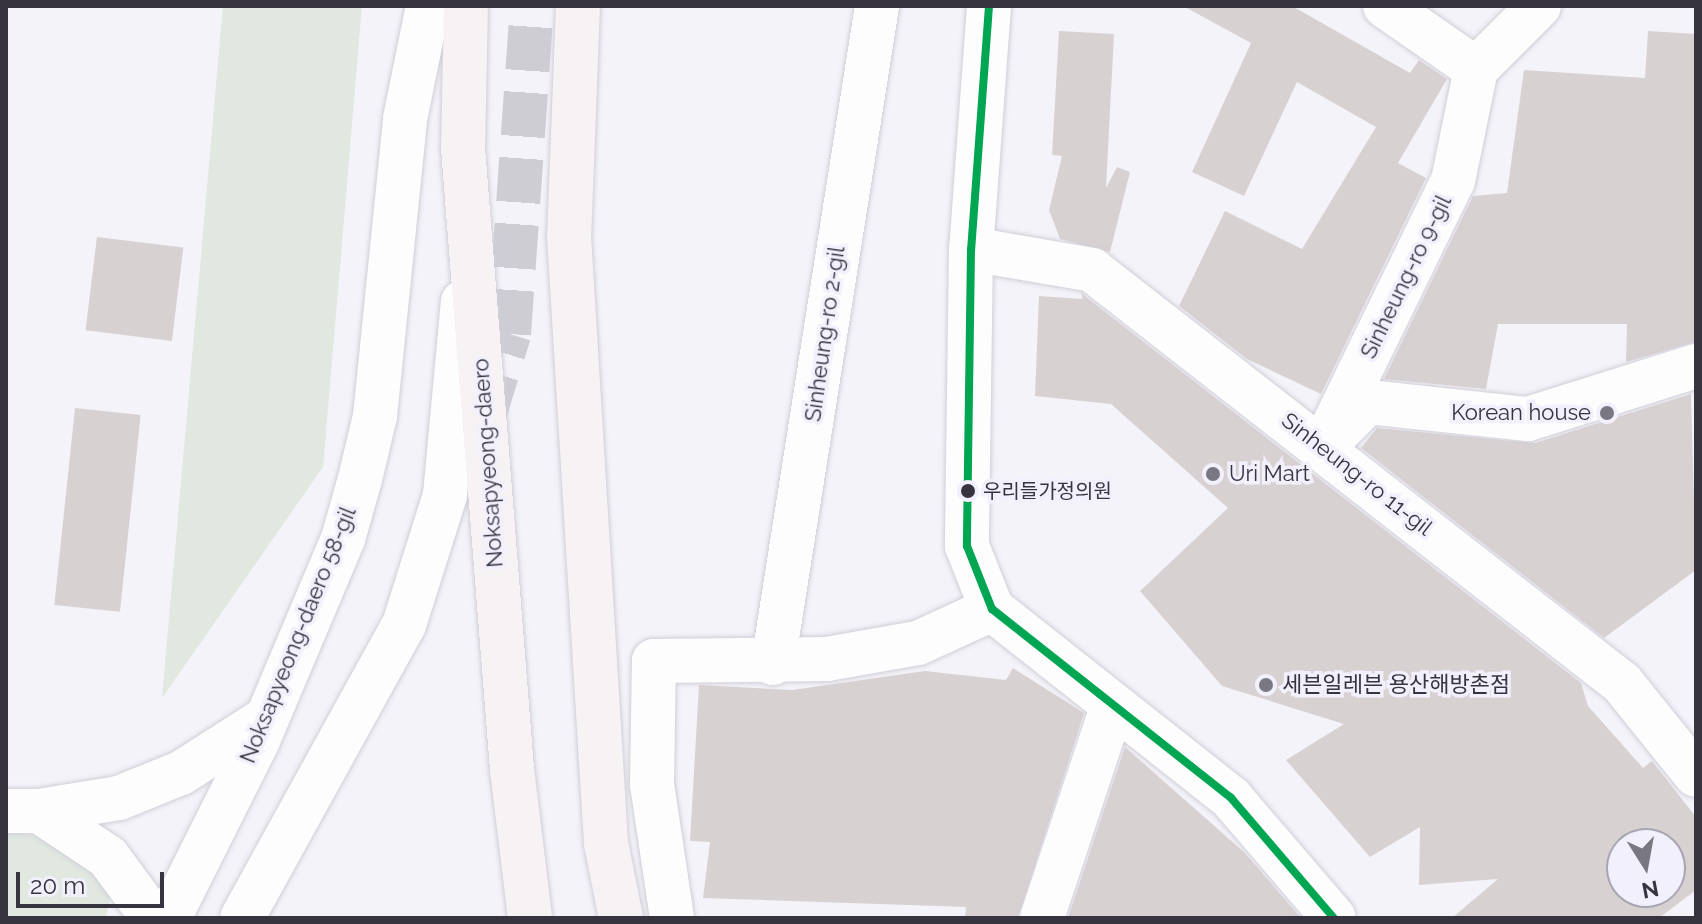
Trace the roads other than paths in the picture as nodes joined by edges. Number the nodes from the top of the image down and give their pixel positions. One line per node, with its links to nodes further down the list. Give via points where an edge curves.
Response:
1 (428, 6): 16 (street, Noksapyeong-daero 58-gil, via 405,119 375,416 343,539)
2 (466, 6): 9 (main road, Noksapyeong-daero)
3 (578, 6): 24 (main road, via 569,236 606,843)
4 (877, 6): 14 (street, Sinheung-ro 2-gil)
5 (989, 6): 10 (street)
6 (1385, 6): 8 (street)
7 (1539, 6): 8 (street)
8 (1476, 69): 12 (street, Sinheung-ro 9-gil, via 1453,181)
9 (470, 232): 22 (street, via 445,495 404,625); 23 (main road, Noksapyeong-daero)
10 (971, 249): 12 (street, Sinheung-ro 11-gil, via 1092,270); 13 (street, via 962,502 967,546)
11 (1696, 366): 12 (street, via 1528,419 1368,402)
12 (1323, 447): 17 (street, Sinheung-ro 11-gil, via 1622,683)
13 (992, 609): 14 (street, via 918,643); 15 (street)
14 (773, 663): 19 (street, via 654,661 652,784)
15 (1112, 708): 25 (street); 26 (street, via 1231,798)
16 (267, 718): 18 (street, via 169,778 119,798); 21 (street, Noksapyeong-daero 58-gil)
17 (1696, 775)
18 (23, 811): 20 (street, via 108,857)
19 (684, 917)
20 (153, 918)
21 (169, 918)
22 (242, 918)
23 (530, 918)
24 (621, 918)
25 (1042, 918)
26 (1334, 918)

